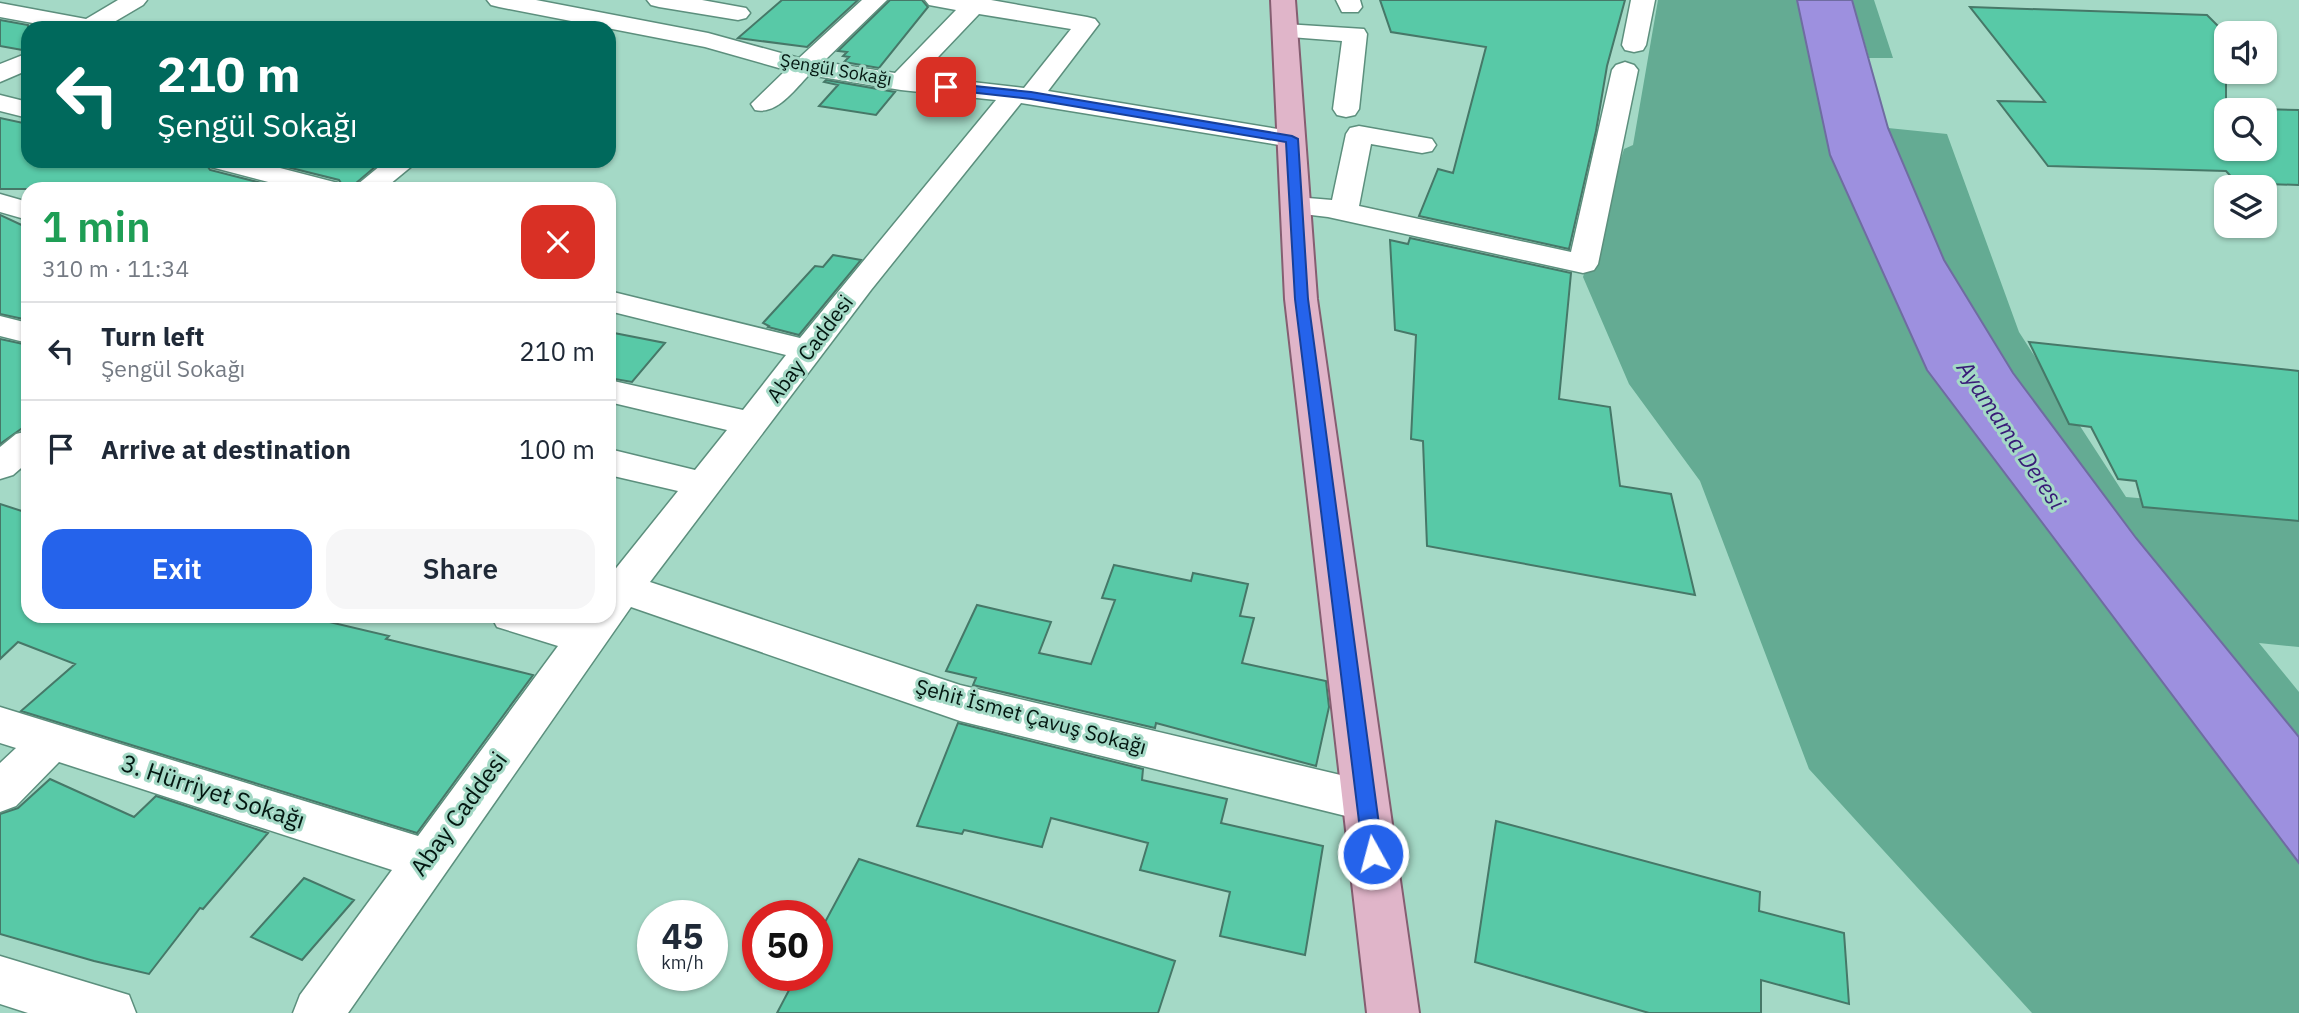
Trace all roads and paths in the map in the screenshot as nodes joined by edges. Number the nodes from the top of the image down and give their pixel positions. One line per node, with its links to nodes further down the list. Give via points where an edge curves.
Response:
1 (135, 0): 13 (street)
2 (499, 0): 10 (street, Şengül Sokağı)
3 (659, 0): 8 (street)
4 (875, 0): 16 (street)
5 (937, 0): 7 (street)
6 (1643, 0): 33 (street, via 1583,264)
7 (977, 3): 18 (street); 19 (street, Abay Caddesi, via 1087,24)
8 (746, 6): 14 (street)
9 (0, 10): 12 (street)
10 (593, 15): 14 (street, Şengül Sokağı)
11 (1284, 15): 23 (street, via 1355,34); 24 (main road)
12 (60, 21)
13 (102, 21)
14 (708, 40): 16 (street, Şengül Sokağı)
15 (21, 64): 17 (street)
16 (803, 67): 18 (street, Şengül Sokağı); 21 (street)
17 (0, 75)
18 (901, 82): 19 (street, Şengül Sokağı)
19 (1023, 95): 24 (street, Şengül Sokağı); 37 (street, Abay Caddesi)
20 (0, 103): 22 (street)
21 (764, 104)
22 (21, 108)
23 (1346, 109)
24 (1292, 139): 31 (main road)
25 (1422, 145): 33 (street, via 1359,134)
26 (248, 168): 28 (street)
27 (394, 168): 29 (street)
28 (301, 182)
29 (376, 182)
30 (0, 203): 32 (street)
31 (1296, 206): 33 (street); 48 (main road, via 1301,299)
32 (21, 209)
33 (1343, 211)
34 (616, 303): 37 (street)
35 (0, 326): 36 (street)
36 (21, 331)
37 (808, 350): 39 (street, Abay Caddesi)
38 (616, 393): 39 (street)
39 (753, 424): 41 (street, Abay Caddesi)
40 (616, 464): 41 (street)
41 (705, 485): 42 (street, Abay Caddesi)
42 (616, 589)
43 (616, 595): 48 (street, Şehit İsmet Çavuş Sokağı, via 960,703)
44 (592, 623): 49 (street, Abay Caddesi)
45 (0, 725): 46 (street, 3. Hürriyet Sokağı)
46 (53, 740): 47 (street); 49 (street, 3. Hürriyet Sokağı)
47 (0, 792)
48 (1366, 801): 53 (main road)
49 (426, 860): 52 (street, Abay Caddesi)
50 (0, 980): 51 (street)
51 (111, 1013)
52 (318, 1013)
53 (1394, 1013)

